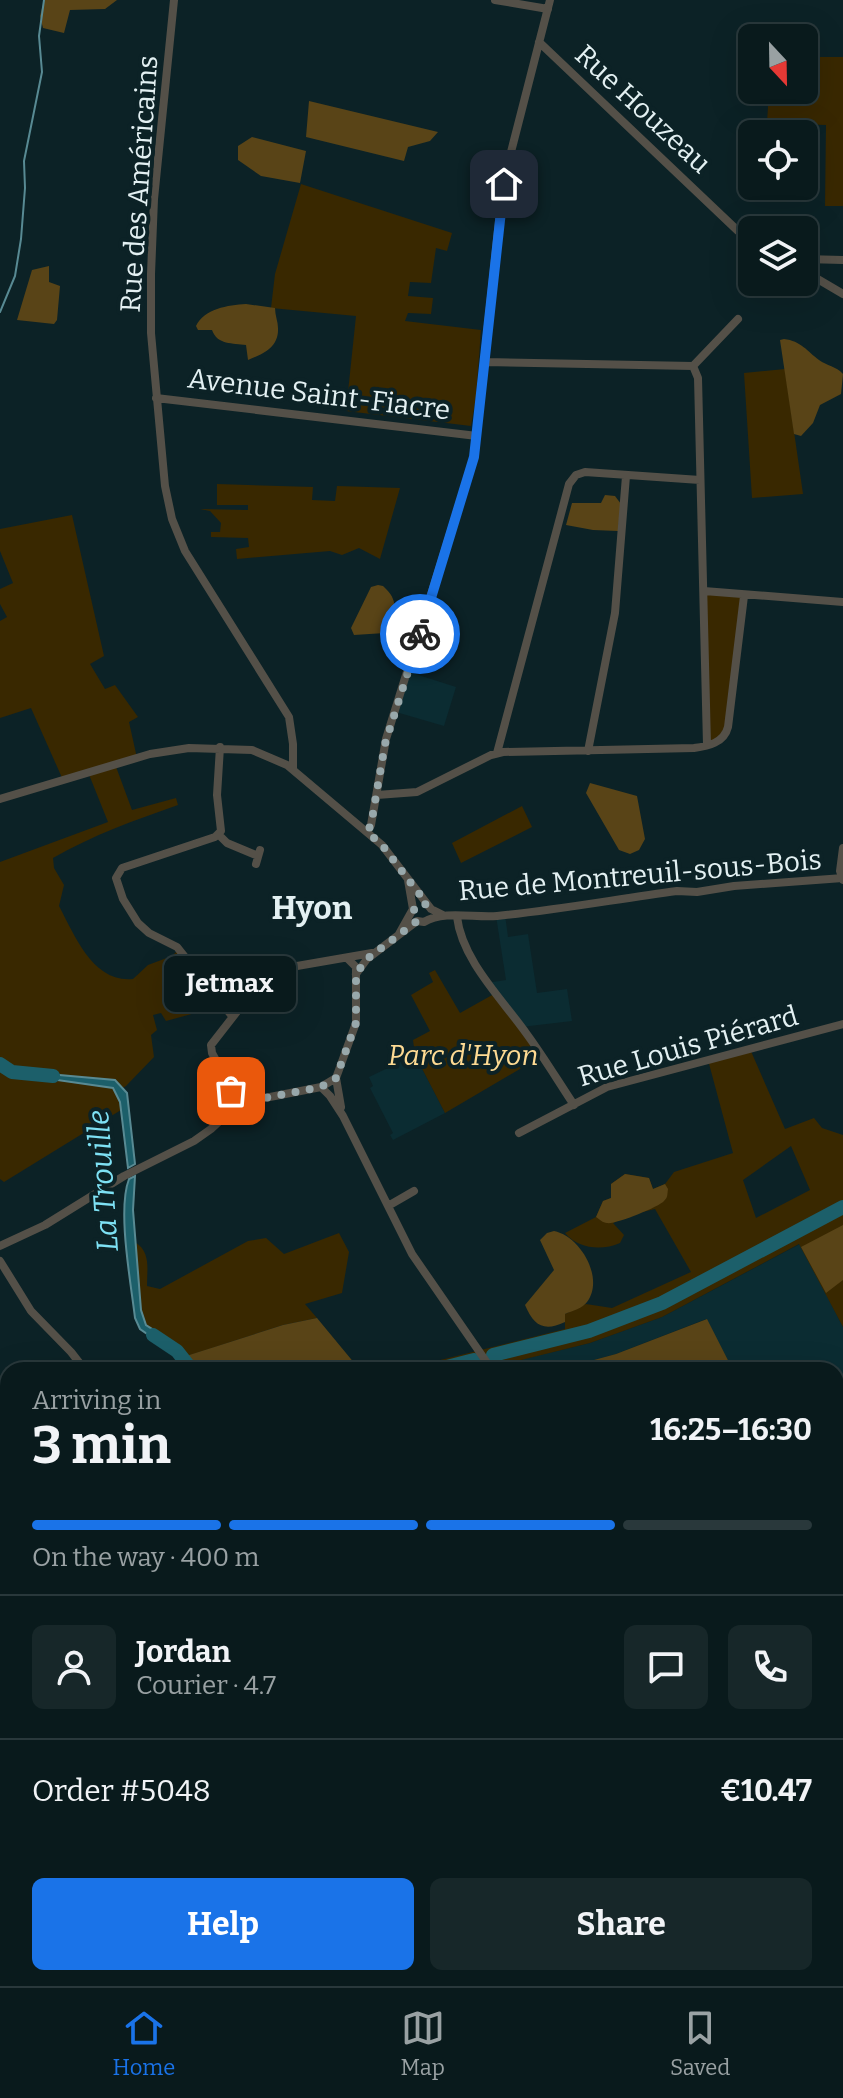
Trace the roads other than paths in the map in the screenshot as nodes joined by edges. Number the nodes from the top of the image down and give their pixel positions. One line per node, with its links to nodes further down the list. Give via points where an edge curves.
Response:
1 (174, 0): 13 (street, Rue des Américains, via 152,242)
2 (495, 0): 3 (street)
3 (549, 5): 4 (street)
4 (539, 42): 5 (street, Rue Houzeau); 11 (street, via 502,193)
5 (738, 231)
6 (818, 259): 7 (street)
7 (843, 260)
8 (818, 279): 9 (street)
9 (843, 294)
10 (738, 319): 12 (street)
11 (486, 362): 12 (street); 14 (street)
12 (693, 366): 16 (street, via 698,378)
13 (156, 398): 14 (street, Avenue Saint-Fiacre); 24 (street, Rue des Américains, via 165,486 177,534 286,712)
14 (477, 436): 25 (street, via 386,739)
15 (626, 476): 16 (street); 22 (street, via 615,613); 23 (street, via 585,472 569,484)
16 (700, 480): 17 (street)
17 (704, 591): 18 (street); 20 (street)
18 (744, 596): 19 (street); 20 (street, via 727,732)
19 (843, 602)
20 (707, 745): 22 (street)
21 (220, 747): 24 (street, via 252,750); 26 (street, via 150,754); 28 (street)
22 (588, 751): 23 (street)
23 (497, 753): 25 (street, via 417,792)
24 (293, 769): 27 (street)
25 (377, 795): 27 (street)
26 (0, 799)
27 (367, 832): 32 (street)
28 (218, 834): 30 (street); 39 (street, via 122,868 116,878 138,923 177,947)
29 (843, 848): 31 (street)
30 (258, 857)
31 (843, 879): 35 (street, Rue de Montreuil-sous-Bois, via 677,891)
32 (408, 880): 33 (street); 34 (street)
33 (430, 910): 34 (street, via 424,922); 34 (street, via 420,903); 35 (street, Rue de Montreuil-sous-Bois)
34 (414, 915): 36 (street)
35 (457, 917): 44 (street, Rue Louis Piérard, via 459,932 486,983)
36 (375, 953): 37 (street); 38 (street)
37 (347, 958): 38 (street); 39 (street, via 274,970)
38 (356, 971): 41 (street, via 356,1023)
39 (232, 1016): 43 (street, via 214,1039 212,1053)
40 (843, 1024): 44 (street, Rue Louis Piérard, via 607,1087)
41 (336, 1078): 42 (street); 45 (street)
42 (321, 1087): 43 (street); 45 (street)
43 (239, 1103): 49 (street, via 211,1129)
44 (574, 1105): 46 (street)
45 (343, 1116): 48 (street)
46 (519, 1133)
47 (414, 1191): 48 (street)
48 (388, 1206): 52 (street, via 412,1254)
49 (0, 1246)
50 (0, 1261): 51 (street, via 31,1311)
51 (79, 1362)
52 (487, 1362)

